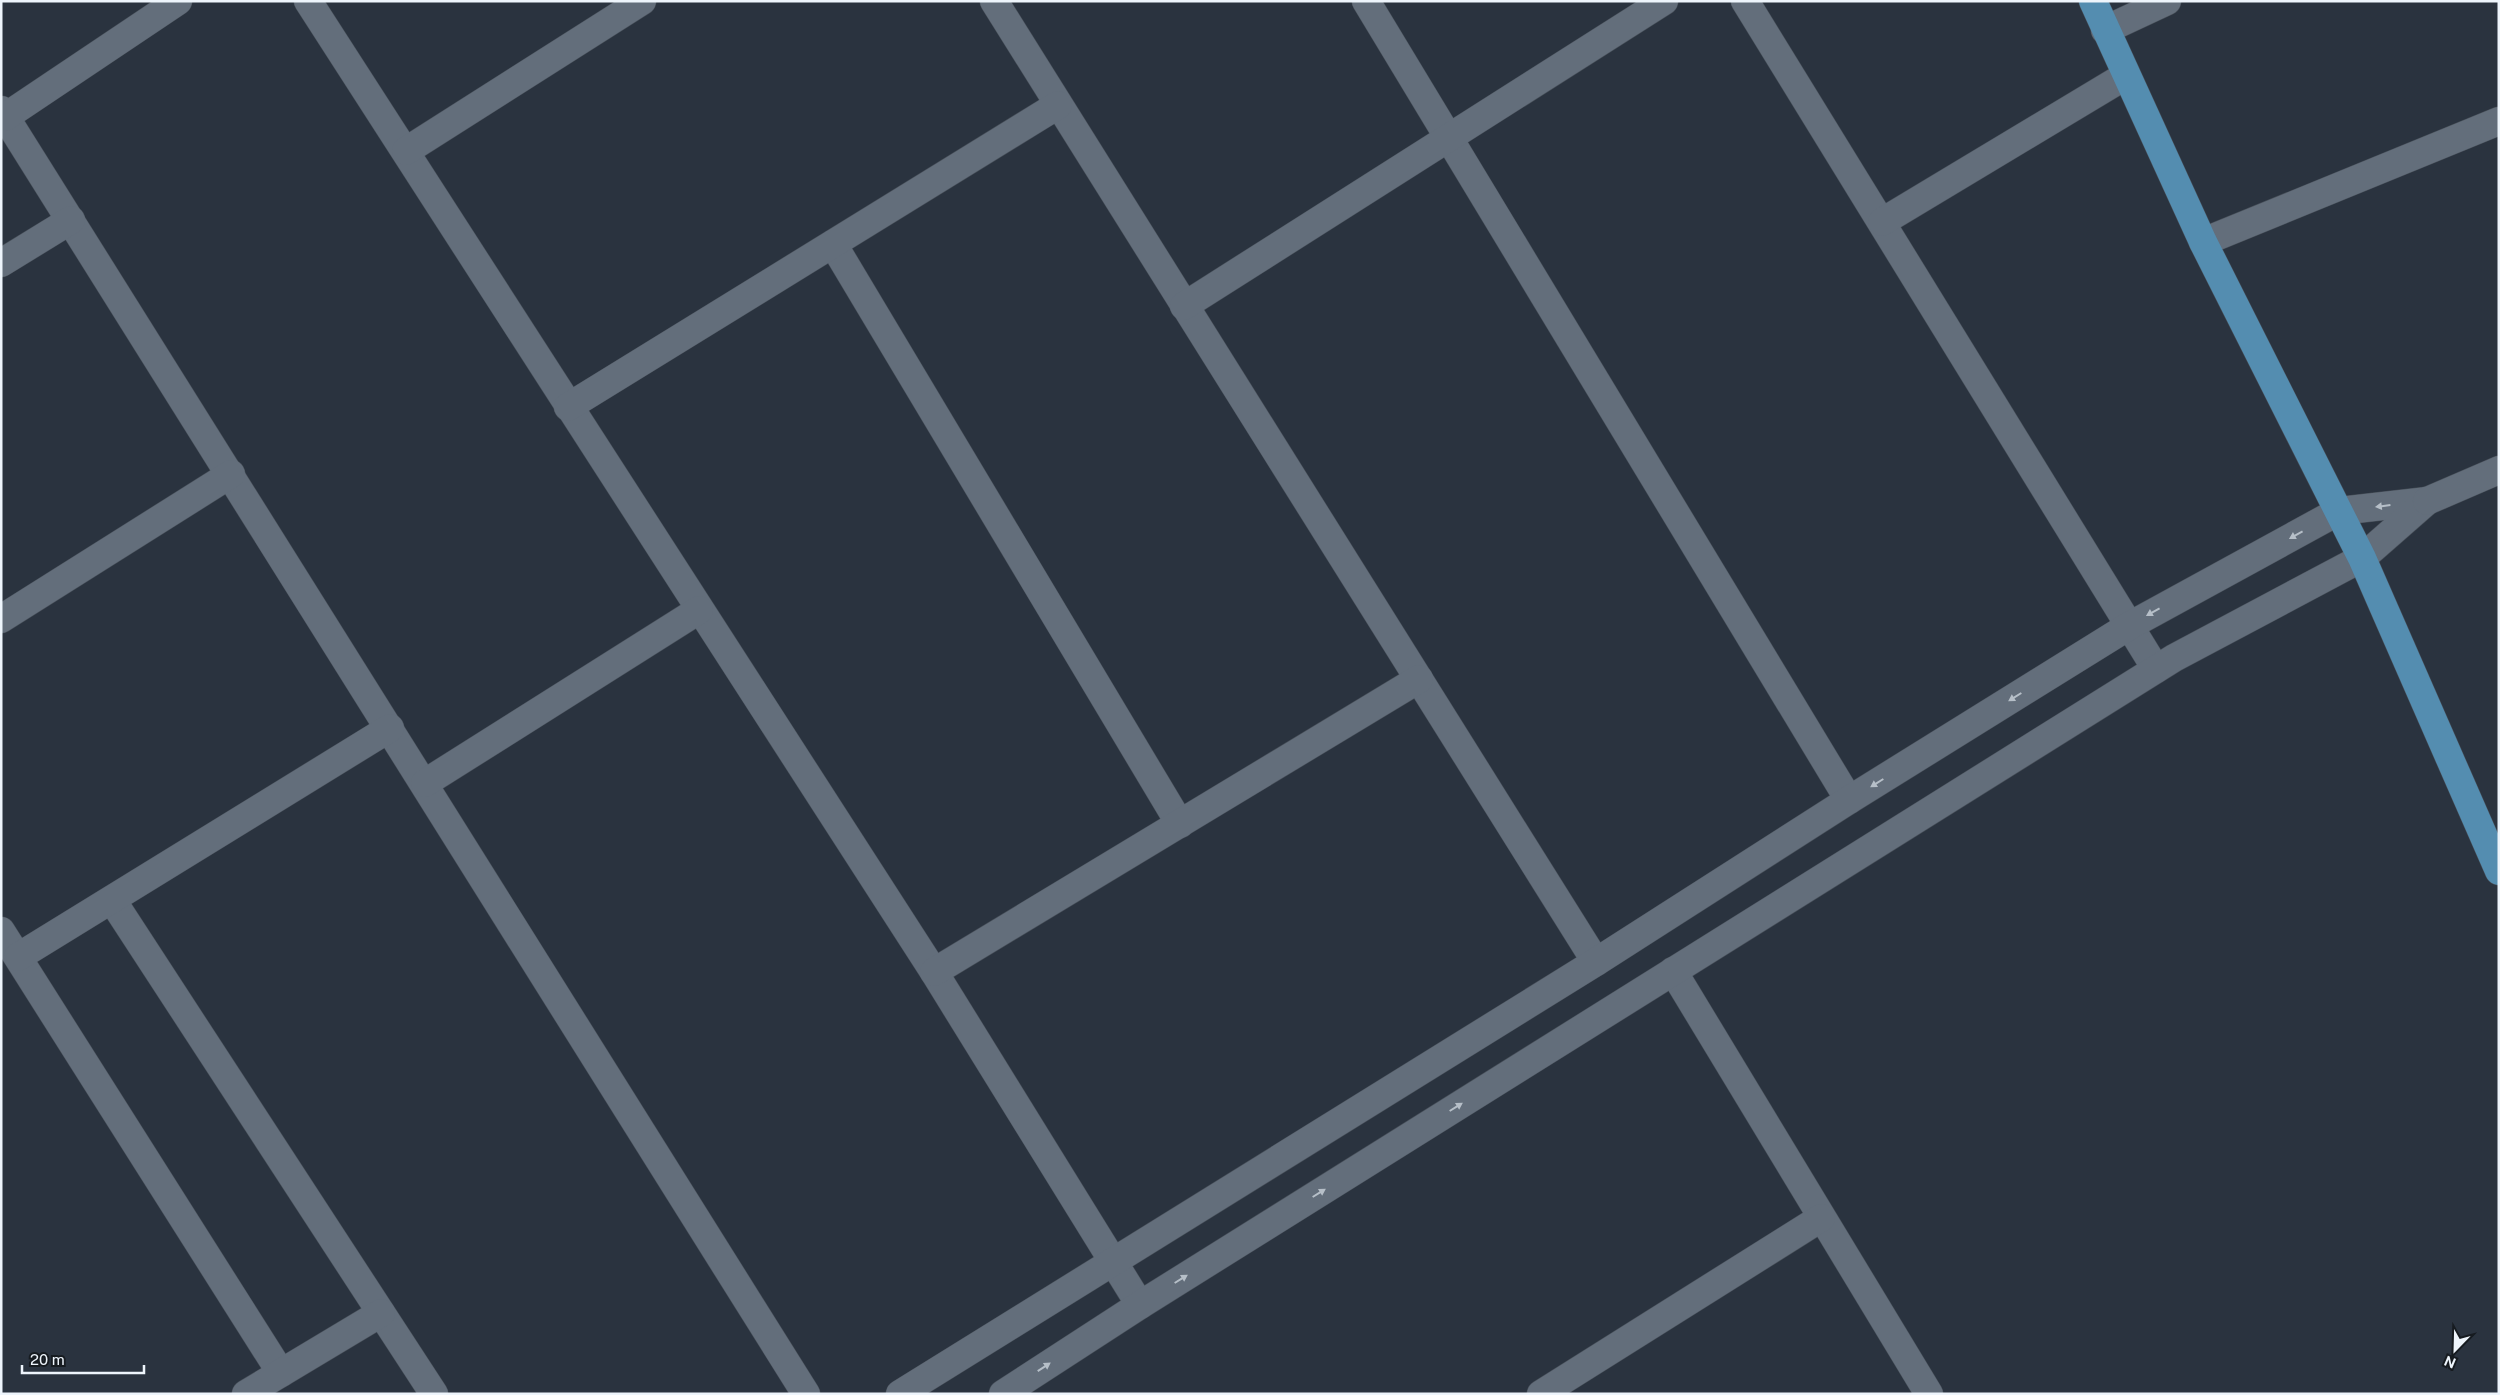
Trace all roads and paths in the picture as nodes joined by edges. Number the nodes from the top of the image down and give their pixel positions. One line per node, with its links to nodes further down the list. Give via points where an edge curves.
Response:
1 (178, 1): 13 (street)
2 (308, 1): 16 (street)
3 (642, 1): 16 (street)
4 (994, 1): 12 (street)
5 (1366, 1): 15 (street)
6 (1664, 1): 15 (street)
7 (1746, 1): 18 (street)
8 (2092, 1): 10 (main road)
9 (2167, 1): 10 (street)
10 (2105, 30): 11 (main road)
11 (2125, 76): 18 (street); 19 (main road)
12 (1058, 105): 20 (street); 22 (street)
13 (3, 114): 17 (street)
14 (2499, 121): 19 (street)
15 (1448, 138): 22 (street); 36 (street)
16 (406, 150): 23 (street)
17 (70, 220): 21 (street); 25 (street)
18 (1882, 222): 31 (street)
19 (2203, 242): 27 (main road)
20 (833, 244): 23 (street); 37 (street)
21 (1, 263)
22 (1184, 306): 33 (street)
23 (568, 407): 29 (street)
24 (2499, 470): 26 (street)
25 (231, 474): 30 (street); 34 (street)
26 (2428, 501): 27 (street, one-way to 27); 28 (street)
27 (2339, 511): 28 (main road); 31 (street, one-way to 31)
28 (2362, 558): 32 (street); 38 (main road)
29 (699, 610): 35 (street); 44 (street)
30 (1, 619)
31 (2129, 626): 32 (street); 36 (street, one-way to 36)
32 (2156, 669): 43 (street)
33 (1418, 679): 37 (street); 42 (street)
34 (390, 728): 35 (street); 39 (street)
35 (425, 783): 52 (street)
36 (1849, 800): 42 (street)
37 (1180, 824): 44 (street)
38 (2499, 871)
39 (112, 900): 41 (street); 48 (street)
40 (1, 930): 41 (street)
41 (18, 957): 49 (street)
42 (1596, 962): 46 (street)
43 (1673, 971): 45 (street); 47 (street, one-way to 43)
44 (934, 972): 46 (street)
45 (1821, 1218): 55 (street); 56 (street)
46 (1114, 1259): 47 (street); 53 (street)
47 (1140, 1304): 54 (street, one-way to 47)
48 (382, 1313): 49 (street); 51 (street)
49 (280, 1374): 50 (street)
50 (246, 1394)
51 (434, 1394)
52 (806, 1394)
53 (900, 1394)
54 (1003, 1394)
55 (1541, 1394)
56 (1929, 1394)

